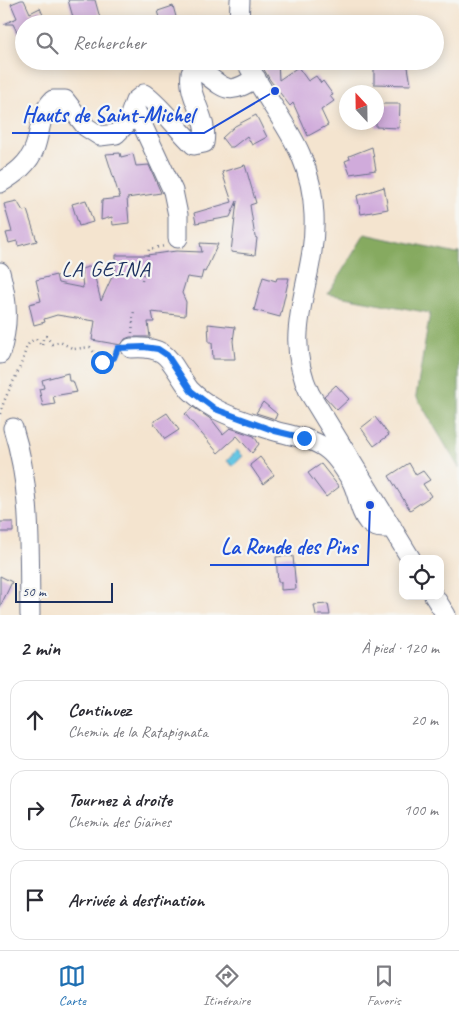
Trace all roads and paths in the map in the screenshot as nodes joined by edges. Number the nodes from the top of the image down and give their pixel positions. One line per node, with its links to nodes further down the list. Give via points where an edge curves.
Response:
1 (240, 0): 2 (street)
2 (239, 15)
3 (251, 70): 4 (street)
4 (256, 78): 5 (street, via 238,89 223,88 203,72 191,74 189,84 206,130 204,143 194,145 144,94 135,101); 14 (street, via 296,141 312,192 314,236 297,331 301,375)
5 (134, 107): 6 (street, via 127,123 116,134 100,136 86,127 65,100 53,100 44,109 30,158 20,170); 7 (street, via 173,191 178,214)
6 (0, 183)
7 (178, 238): 9 (path, via 164,246 149,249)
8 (0, 272): 12 (street, via 8,320)
9 (142, 280)
10 (134, 309): 11 (path)
11 (131, 348): 13 (path, via 118,348 114,358 102,362 90,347 74,349 60,342 52,344 46,336 42,339 42,346 36,339 30,341 8,387); 14 (street, via 152,347 167,355 191,391 215,409 304,438 327,449 351,481 365,520 374,527)
12 (0, 354)
13 (6, 421): 17 (street, via 23,459 27,488)
14 (392, 527): 15 (street)
15 (409, 555)
16 (437, 600): 18 (street)
17 (30, 615)
18 (446, 615)

